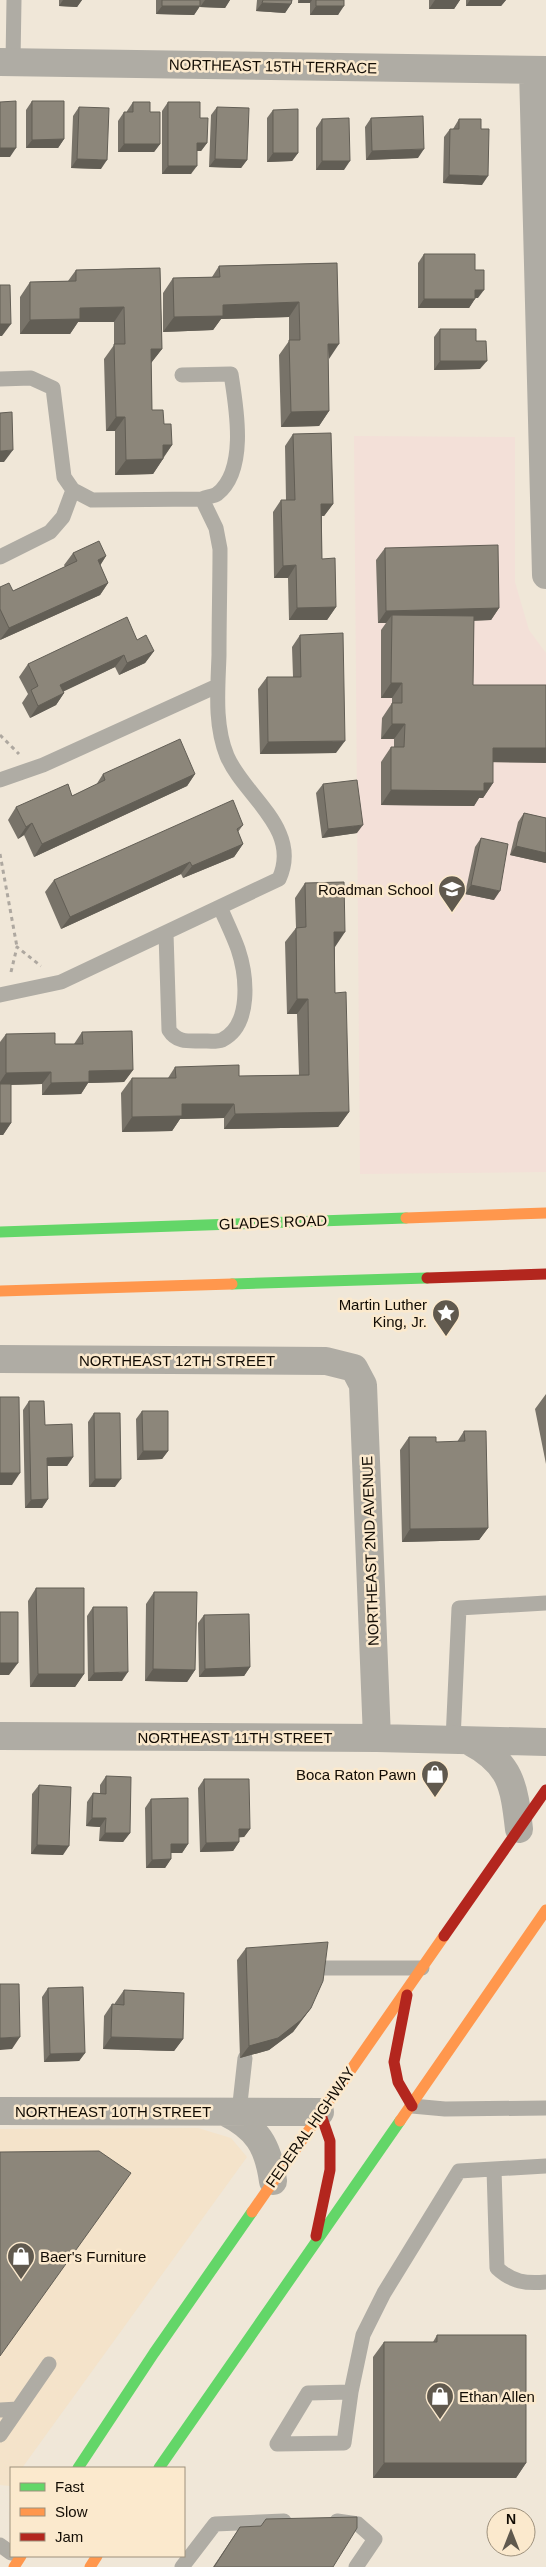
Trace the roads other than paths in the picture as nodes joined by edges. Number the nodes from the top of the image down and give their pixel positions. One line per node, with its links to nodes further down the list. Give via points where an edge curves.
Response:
1 (14, 0): 2 (lane)
2 (6, 62): 3 (street, NORTHEAST 15TH TERRACE)
3 (539, 70): 9 (street)
4 (182, 375): 7 (lane, via 231,374 238,422 237,451 228,480 217,494)
5 (0, 379): 6 (lane, via 31,378 53,388 64,477)
6 (73, 490): 7 (lane, via 92,500); 8 (lane, via 63,516 50,532)
7 (202, 499): 10 (lane, via 216,528 220,549)
8 (0, 557)
9 (546, 575)
10 (217, 686): 11 (lane, via 43,765); 12 (lane, via 218,711 228,757 279,831 284,866 279,878)
11 (0, 780)
12 (220, 907): 13 (lane); 13 (lane, via 238,949 244,975 244,1000 240,1020 220,1041 184,1041 174,1038 169,1030)
13 (166, 933): 14 (lane, via 62,982)
14 (0, 995)
15 (543, 1217): 16 (main road, GLADES ROAD)
16 (0, 1232)
17 (546, 1274): 18 (main road)
18 (0, 1291)
19 (0, 1359): 20 (street, NORTHEAST 12TH STREET, via 326,1361)
20 (354, 1368): 23 (street, NORTHEAST 2ND AVENUE, via 363,1385)
21 (546, 1603): 24 (lane, via 459,1608)
22 (0, 1736): 23 (street, NORTHEAST 11TH STREET)
23 (377, 1738): 24 (street, NORTHEAST 11TH STREET)
24 (461, 1741): 25 (street, NORTHEAST 11TH STREET); 27 (street, via 488,1751 502,1765 514,1796)
25 (546, 1742)
26 (546, 1790): 27 (main road, FEDERAL HIGHWAY)
27 (519, 1829): 30 (main road, FEDERAL HIGHWAY)
28 (546, 1910): 33 (main road)
29 (318, 1968): 30 (lane)
30 (422, 1968): 31 (main road, FEDERAL HIGHWAY)
31 (408, 1986): 33 (main road, via 394,2062 398,2082); 37 (main road, FEDERAL HIGHWAY)
32 (244, 2058): 36 (lane)
33 (412, 2106): 34 (lane, via 445,2109); 41 (main road)
34 (546, 2108)
35 (0, 2111): 36 (street, NORTHEAST 10TH STREET)
36 (232, 2112): 37 (street, NORTHEAST 10TH STREET); 40 (street, NORTHEAST 10TH STREET, via 260,2139)
37 (320, 2112): 40 (main road, FEDERAL HIGHWAY); 41 (main road, via 330,2141 330,2170)
38 (546, 2166): 39 (lane)
39 (494, 2169): 42 (lane, via 497,2268 508,2278 530,2283); 44 (lane, via 459,2171 384,2293 363,2335)
40 (273, 2181): 48 (main road, FEDERAL HIGHWAY)
41 (314, 2247): 49 (main road)
42 (546, 2282)
43 (49, 2364): 46 (lane)
44 (351, 2392): 44 (lane, via 308,2393 277,2444 344,2443)
45 (0, 2410): 46 (lane)
46 (18, 2410): 47 (lane)
47 (0, 2435)
48 (79, 2467)
49 (160, 2467)
50 (323, 2520): 55 (lane, via 358,2524 375,2539)
51 (304, 2521): 54 (lane, via 215,2524)
52 (0, 2545): 53 (lane)
53 (10, 2553)
54 (182, 2567)
55 (356, 2567)

